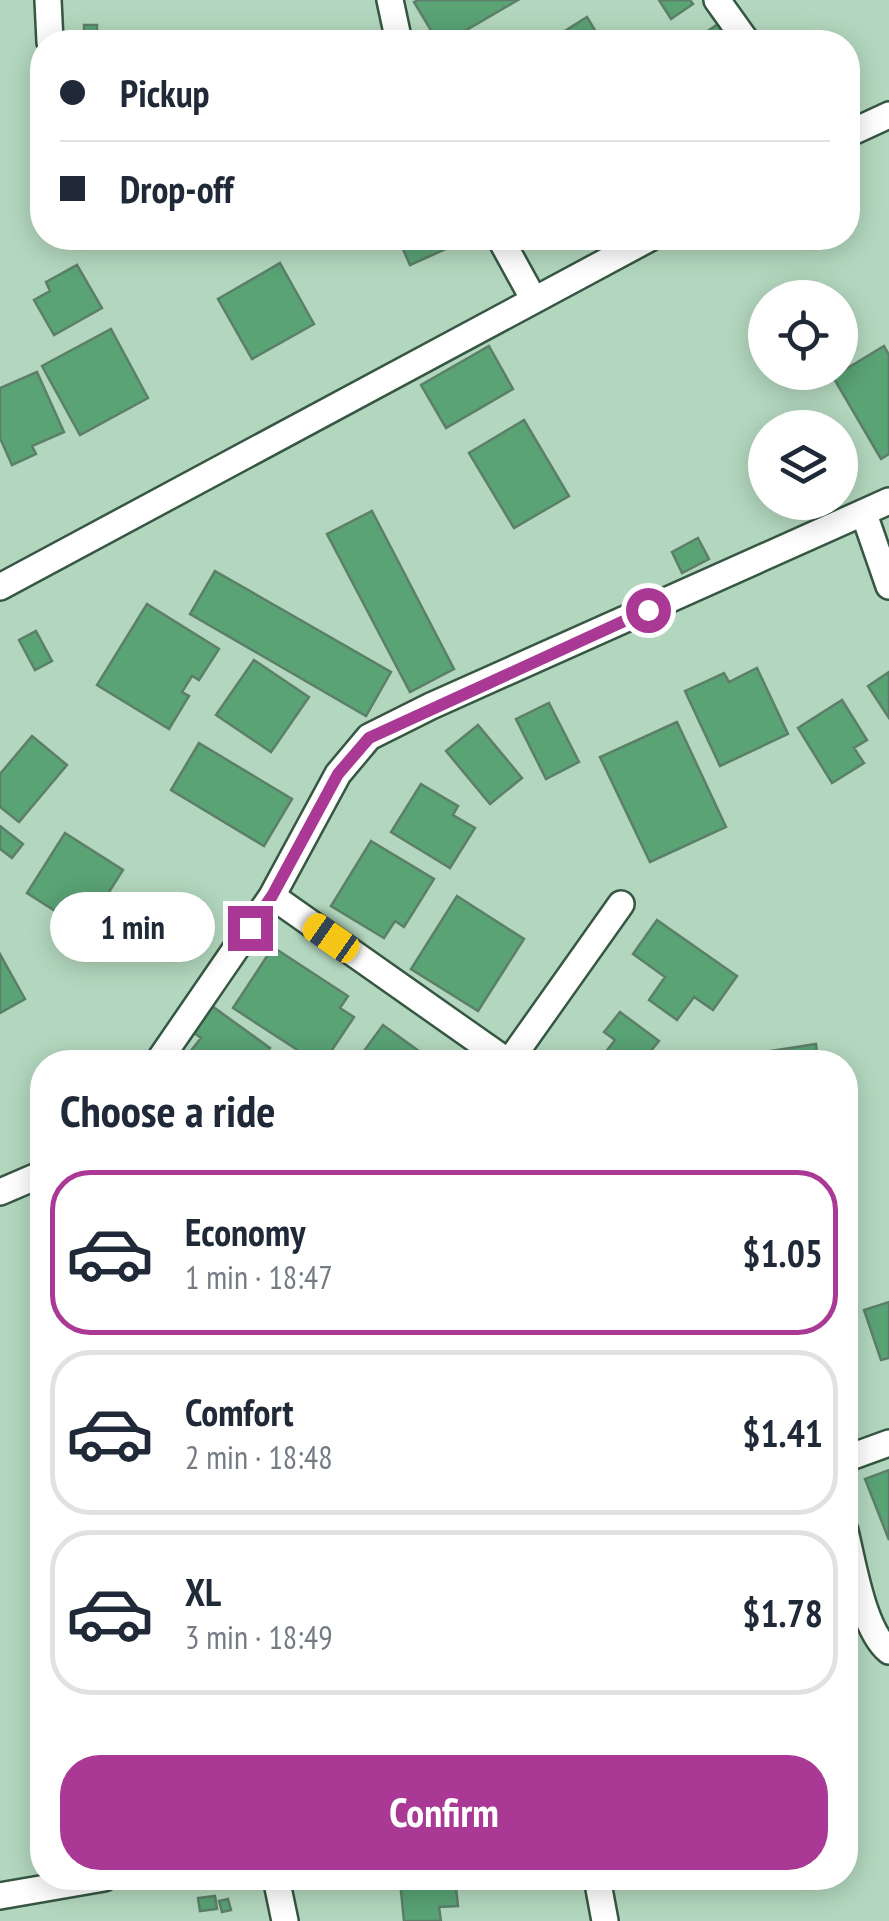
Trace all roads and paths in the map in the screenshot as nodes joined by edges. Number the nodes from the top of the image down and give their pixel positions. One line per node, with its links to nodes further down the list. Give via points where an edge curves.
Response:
1 (48, 0): 4 (street)
2 (390, 0): 5 (street)
3 (717, 0): 6 (street)
4 (49, 30)
5 (396, 30)
6 (738, 30)
7 (889, 115): 8 (street)
8 (860, 128)
9 (507, 250): 11 (street)
10 (628, 250): 11 (street)
11 (534, 300): 14 (street)
12 (889, 501): 13 (street)
13 (864, 514): 15 (street); 16 (street, via 369,738 338,774)
14 (0, 586)
15 (889, 586)
16 (272, 896): 18 (street); 19 (street)
17 (620, 904): 20 (street)
18 (166, 1050)
19 (491, 1050)
20 (517, 1050)
21 (30, 1179): 22 (street)
22 (0, 1192)
23 (889, 1443): 24 (street)
24 (858, 1454)
25 (858, 1585): 26 (street)
26 (889, 1650)
27 (35, 1890): 30 (street)
28 (278, 1890): 31 (street)
29 (599, 1890): 32 (street)
30 (0, 1896)
31 (284, 1921)
32 (604, 1921)

